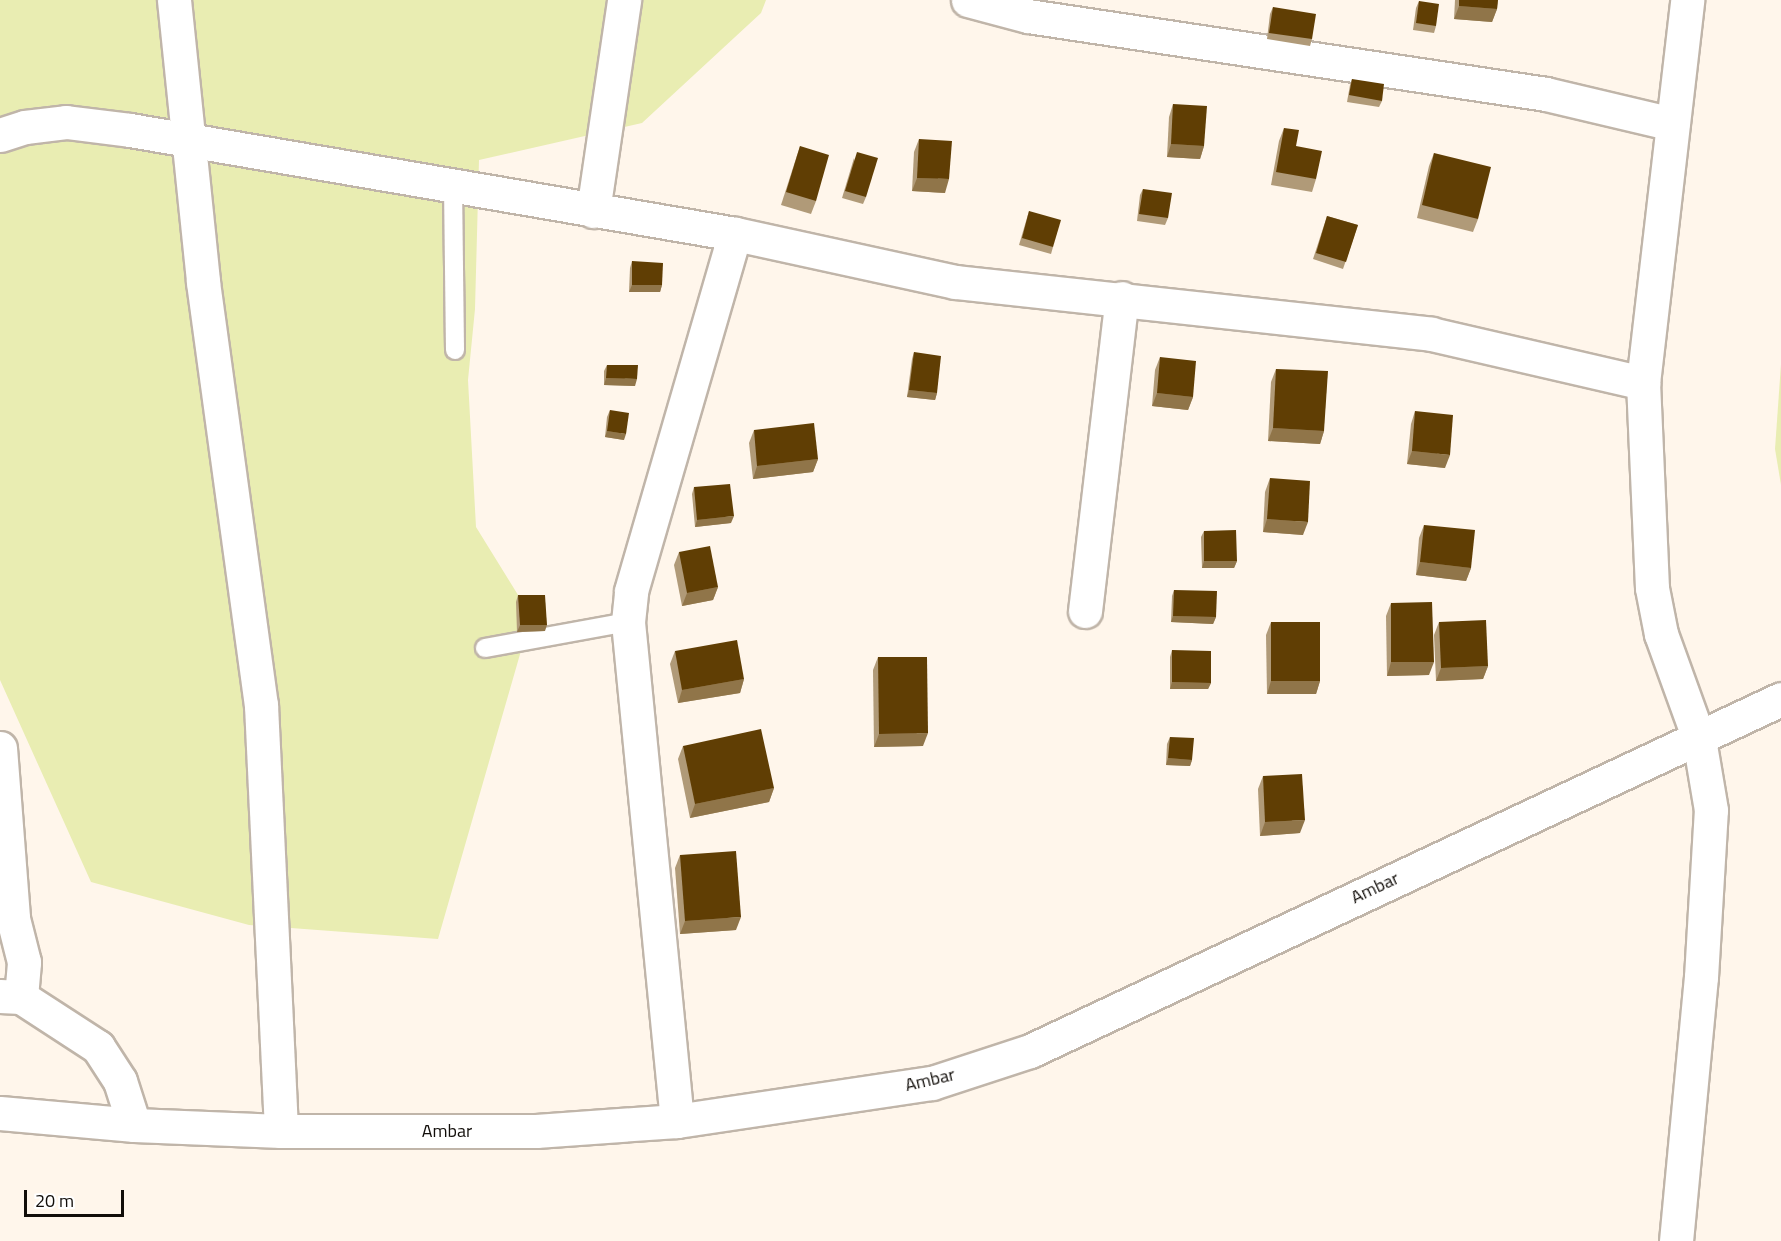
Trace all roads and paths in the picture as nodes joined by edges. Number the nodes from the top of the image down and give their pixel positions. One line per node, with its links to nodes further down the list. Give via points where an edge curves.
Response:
1 (174, 0): 7 (street)
2 (624, 0): 9 (street)
3 (968, 0): 5 (street, via 1028,16 1546,94)
4 (1687, 0): 5 (street)
5 (1673, 124): 13 (street)
6 (0, 135): 7 (street, via 25,127 66,122)
7 (192, 143): 8 (street); 26 (street, via 203,282 261,705)
8 (453, 186): 9 (street); 12 (lane)
9 (593, 211): 10 (street)
10 (735, 234): 11 (street, via 955,282); 15 (street, via 631,591)
11 (1122, 298): 13 (street, via 1431,334); 14 (street)
12 (455, 350)
13 (1643, 383): 18 (street, via 1652,588 1661,634)
14 (1085, 611)
15 (628, 622): 16 (lane); 24 (street)
16 (485, 648)
17 (1781, 699): 18 (street, Ambar)
18 (1699, 739): 24 (street, Ambar, via 1531,814 1030,1051 932,1083); 27 (street, via 1710,821 1701,977)
19 (0, 748): 21 (street)
20 (0, 864): 21 (street)
21 (13, 917): 22 (street, via 24,962)
22 (10, 996): 25 (street, via 98,1047 120,1081)
23 (0, 1113): 25 (street, Ambar)
24 (677, 1121): 26 (street, Ambar, via 536,1131)
25 (134, 1125): 26 (street, Ambar)
26 (281, 1131)
27 (1676, 1241)

